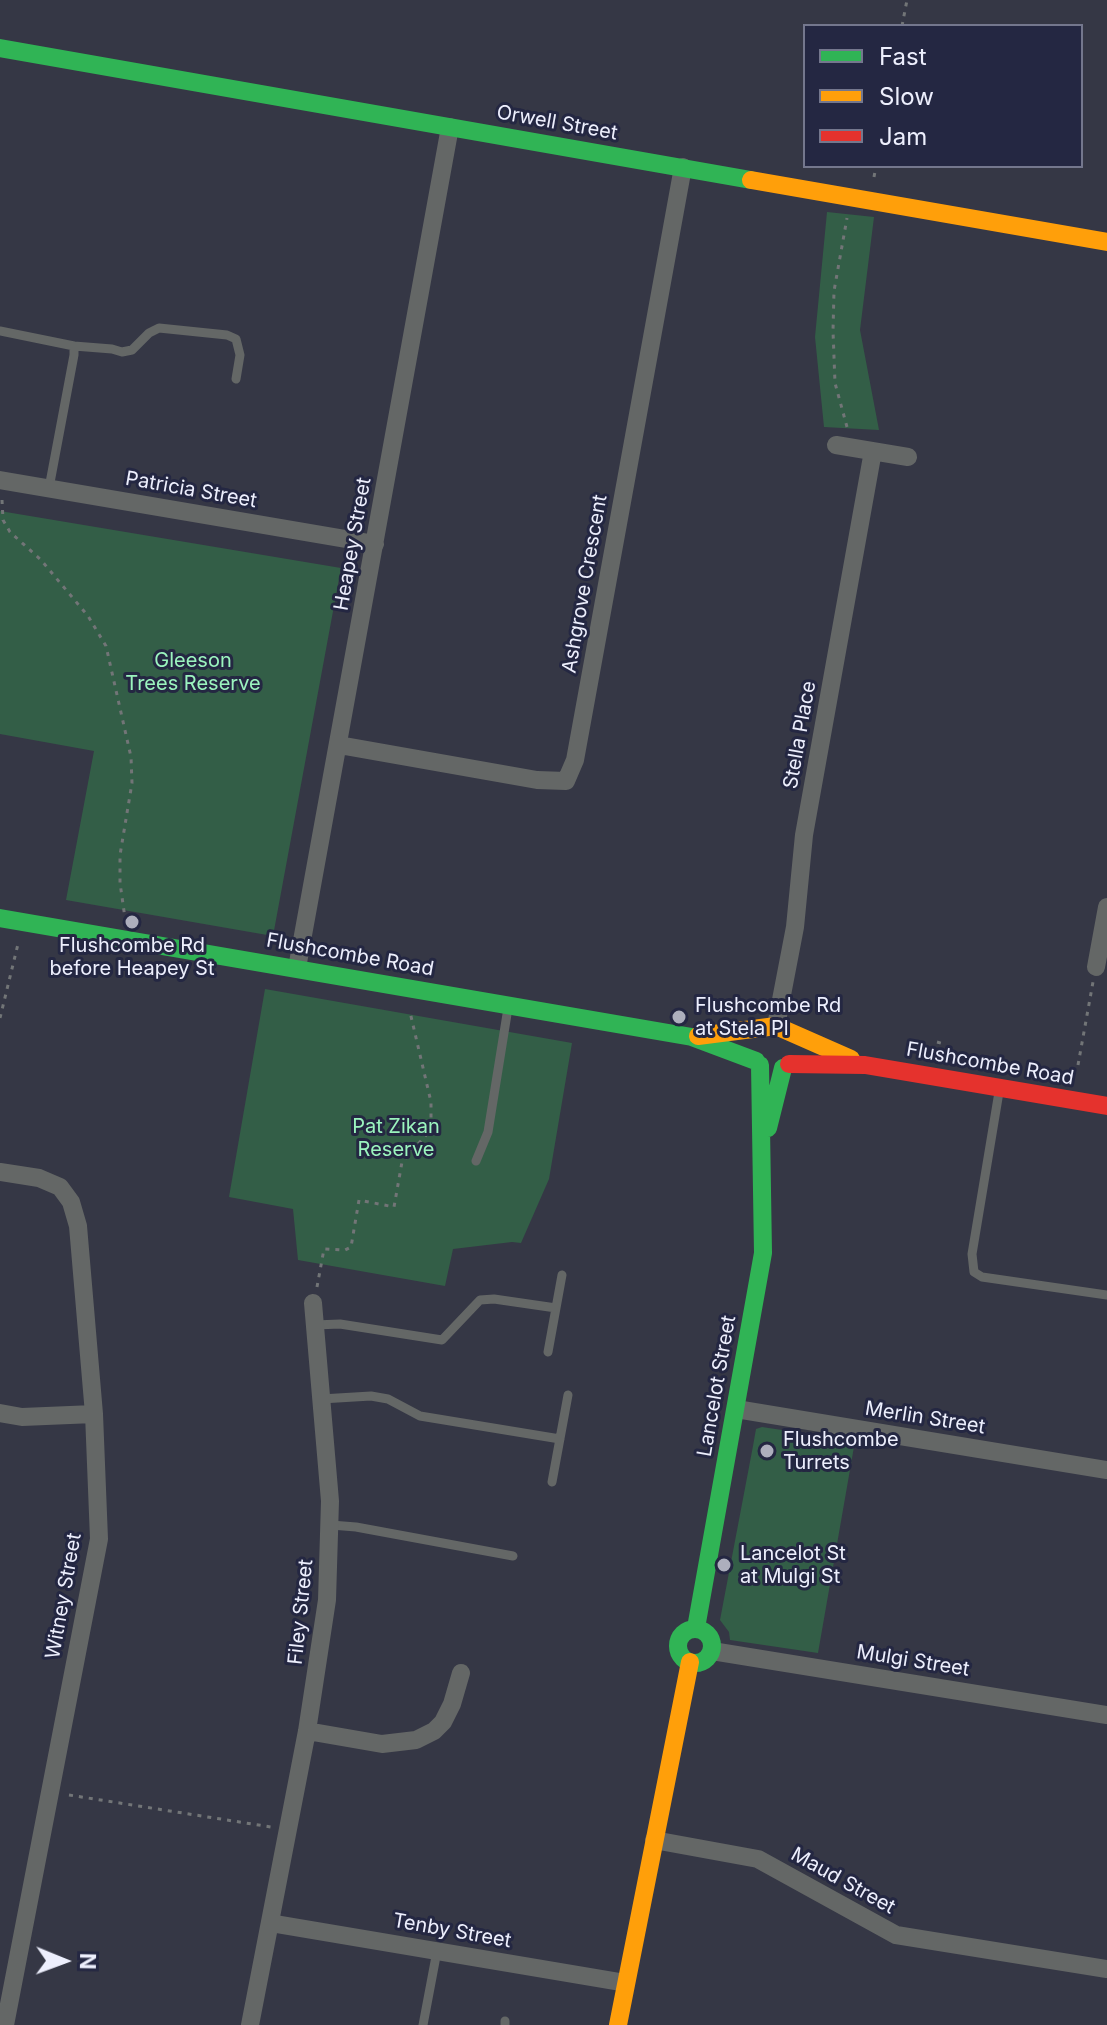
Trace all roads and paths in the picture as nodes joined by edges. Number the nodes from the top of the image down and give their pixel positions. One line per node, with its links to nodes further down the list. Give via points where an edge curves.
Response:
1 (907, 0): 2 (path)
2 (902, 24)
3 (0, 48): 4 (street, Orwell Street)
4 (450, 127): 5 (street, Orwell Street); 18 (street, Heapey Street)
5 (683, 167): 8 (street, Orwell Street); 19 (street, Ashgrove Crescent, via 575,760 566,781)
6 (876, 168): 7 (path)
7 (874, 177)
8 (851, 198): 9 (street, Orwell Street); 13 (path, via 834,291 835,383)
9 (1107, 242)
10 (0, 331): 11 (lane)
11 (74, 346): 12 (lane, via 132,350 159,328 227,335 236,339 240,355); 17 (lane)
12 (236, 379)
13 (844, 446): 14 (street)
14 (873, 451): 15 (street); 29 (street, Stella Place, via 804,835)
15 (908, 457)
16 (1, 480): 17 (street, Patricia Street); 22 (path, via 3,520 10,532 41,560 106,646 131,757 120,855)
17 (49, 488): 18 (street, Patricia Street)
18 (375, 544): 19 (street, Heapey Street)
19 (339, 745): 25 (street, Heapey Street)
20 (1107, 907): 24 (street)
21 (0, 918): 25 (street, Flushcombe Road)
22 (125, 918)
23 (18, 944): 28 (path)
24 (1096, 967): 35 (path)
25 (297, 968): 26 (street, Flushcombe Road)
26 (509, 1004): 30 (street, Flushcombe Road); 40 (lane, via 488,1132)
27 (410, 1011): 44 (path, via 431,1102 427,1134 402,1162 394,1207 359,1200 351,1247 324,1249)
28 (0, 1018)
29 (777, 1029): 30 (street, Flushcombe Road); 33 (street, via 760,1031 753,1042); 34 (street, Flushcombe Road); 36 (street, via 795,1046)
30 (692, 1037): 33 (street, Flushcombe Road)
31 (937, 1042): 32 (path)
32 (944, 1044)
33 (758, 1063): 36 (street, via 771,1070); 39 (street, Lancelot Street)
34 (865, 1065): 36 (street, Flushcombe Road); 37 (street, Flushcombe Road)
35 (1078, 1065)
36 (786, 1066): 39 (street, Lancelot Street)
37 (999, 1088): 38 (street, Flushcombe Road); 43 (lane, via 972,1254 974,1272)
38 (1107, 1106)
39 (762, 1150): 50 (street, Lancelot Street, via 763,1253)
40 (476, 1161)
41 (0, 1172): 52 (street, Witney Street, via 39,1178 60,1187 71,1202 78,1226)
42 (562, 1275): 45 (lane)
43 (1107, 1295)
44 (313, 1303): 46 (street, Filey Street)
45 (556, 1308): 46 (lane, via 480,1300 442,1340); 47 (lane)
46 (315, 1325): 49 (street, Filey Street)
47 (548, 1352)
48 (568, 1395): 53 (lane)
49 (321, 1399): 53 (lane, via 371,1396 420,1416); 56 (street, Filey Street)
50 (736, 1409): 54 (street, Merlin Street); 58 (street, Lancelot Street)
51 (0, 1413): 52 (street)
52 (94, 1414): 64 (street, Witney Street, via 99,1539)
53 (560, 1439): 55 (lane)
54 (1107, 1470)
55 (552, 1482)
56 (331, 1525): 57 (lane); 63 (street, Filey Street, via 325,1624)
57 (513, 1556)
58 (696, 1628): 59 (street, via 709,1635); 60 (street, via 683,1633 678,1644)
59 (712, 1651): 60 (street, via 700,1662); 62 (street, Mulgi Street)
60 (690, 1662): 66 (street)
61 (461, 1673): 63 (street, via 443,1722 416,1740 382,1744)
62 (1107, 1715)
63 (307, 1731): 65 (street, Filey Street)
64 (51, 1792): 65 (path); 71 (street, Witney Street)
65 (287, 1830): 67 (street, Filey Street)
66 (654, 1840): 69 (street, Maud Street, via 758,1859 896,1935); 70 (street)
67 (270, 1923): 68 (street, Tenby Street); 72 (street, Filey Street)
68 (437, 1951): 70 (street, Tenby Street); 73 (lane)
69 (1107, 1969)
70 (626, 1983): 74 (street)
71 (5, 2025)
72 (250, 2025)
73 (423, 2025)
74 (618, 2025)

